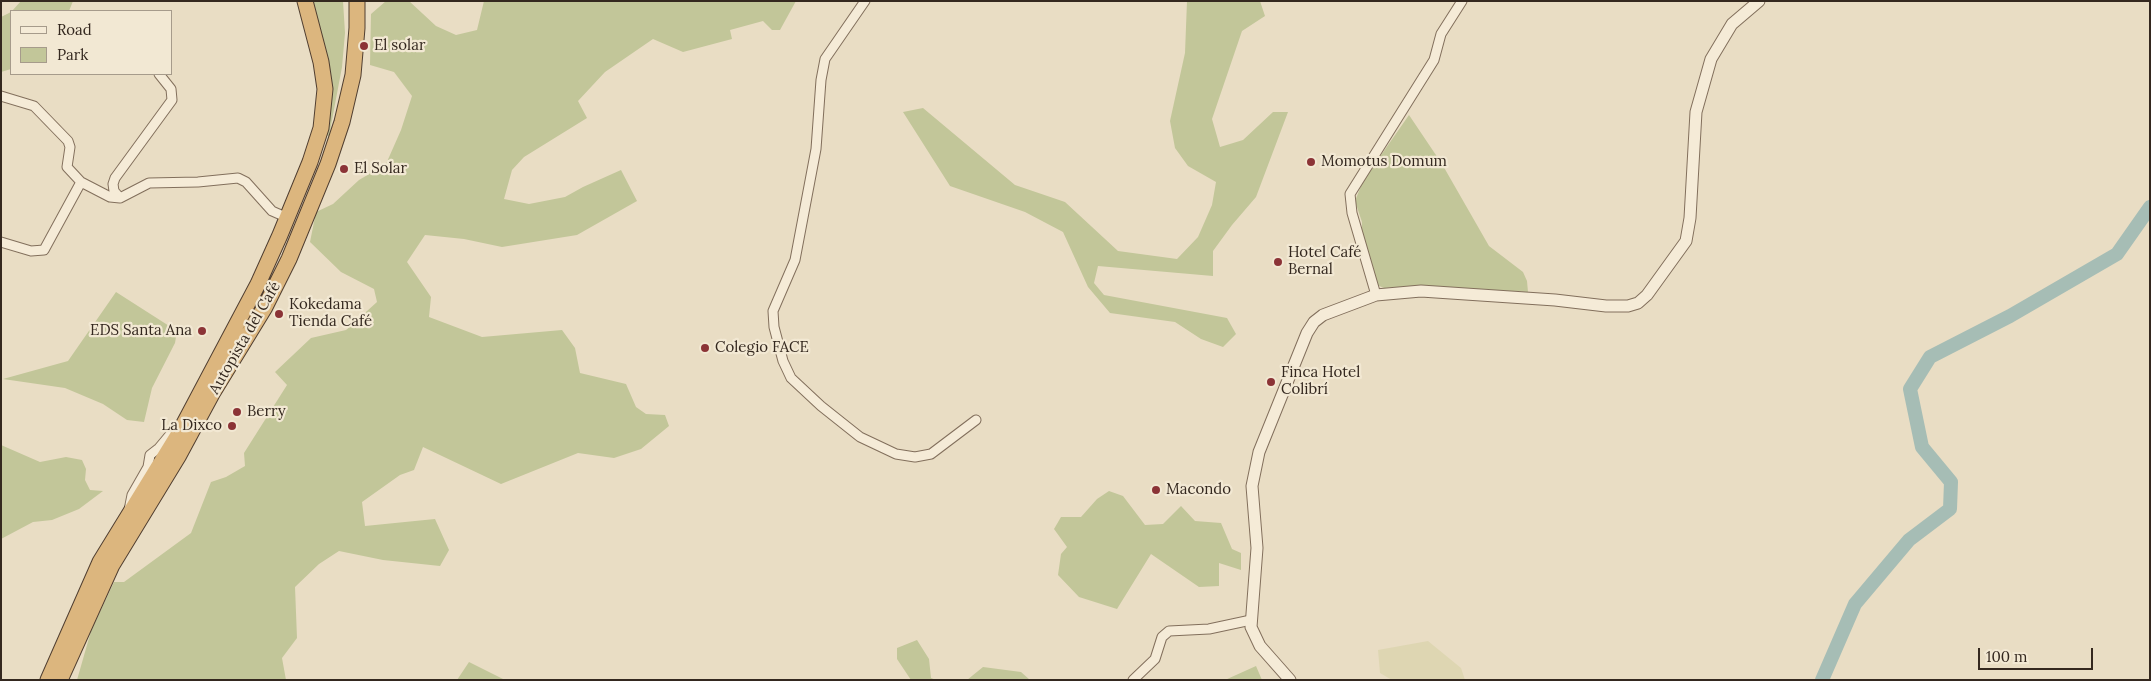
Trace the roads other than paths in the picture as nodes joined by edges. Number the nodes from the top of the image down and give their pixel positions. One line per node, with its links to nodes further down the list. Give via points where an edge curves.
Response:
1 (305, 1): 10 (highway, Autopista del Café, via 324,76 324,115)
2 (357, 1): 16 (highway, Autopista del Café, via 356,50 342,122 289,259 269,300 112,564)
3 (865, 1): 13 (street, via 825,60 816,149 795,260 773,311 783,361 791,378 822,406 860,437 896,454 915,457 930,454)
4 (1462, 1): 12 (street, via 1441,34 1434,60 1350,194 1352,213)
5 (1759, 1): 12 (street, via 1732,24 1711,59 1696,112 1686,241 1638,303 1606,306 1421,291)
6 (160, 75): 9 (street, via 171,89 172,100 116,178 114,191)
7 (1, 96): 8 (street, via 34,106 68,141 67,167)
8 (81, 182): 9 (street, via 110,197); 11 (street, via 44,250 31,251)
9 (120, 198): 10 (street, via 148,183 238,178 246,182 272,211)
10 (288, 218): 15 (highway, Autopista del Café, via 258,284 166,456 90,582)
11 (1, 242)
12 (1376, 295): 14 (street, via 1323,315 1314,322 1260,452 1252,486 1257,548)
13 (976, 420)
14 (1251, 620): 17 (street, via 1209,629 1169,631 1162,638 1155,659); 18 (street, via 1256,640)
15 (48, 680)
16 (60, 680)
17 (1133, 680)
18 (1290, 680)

